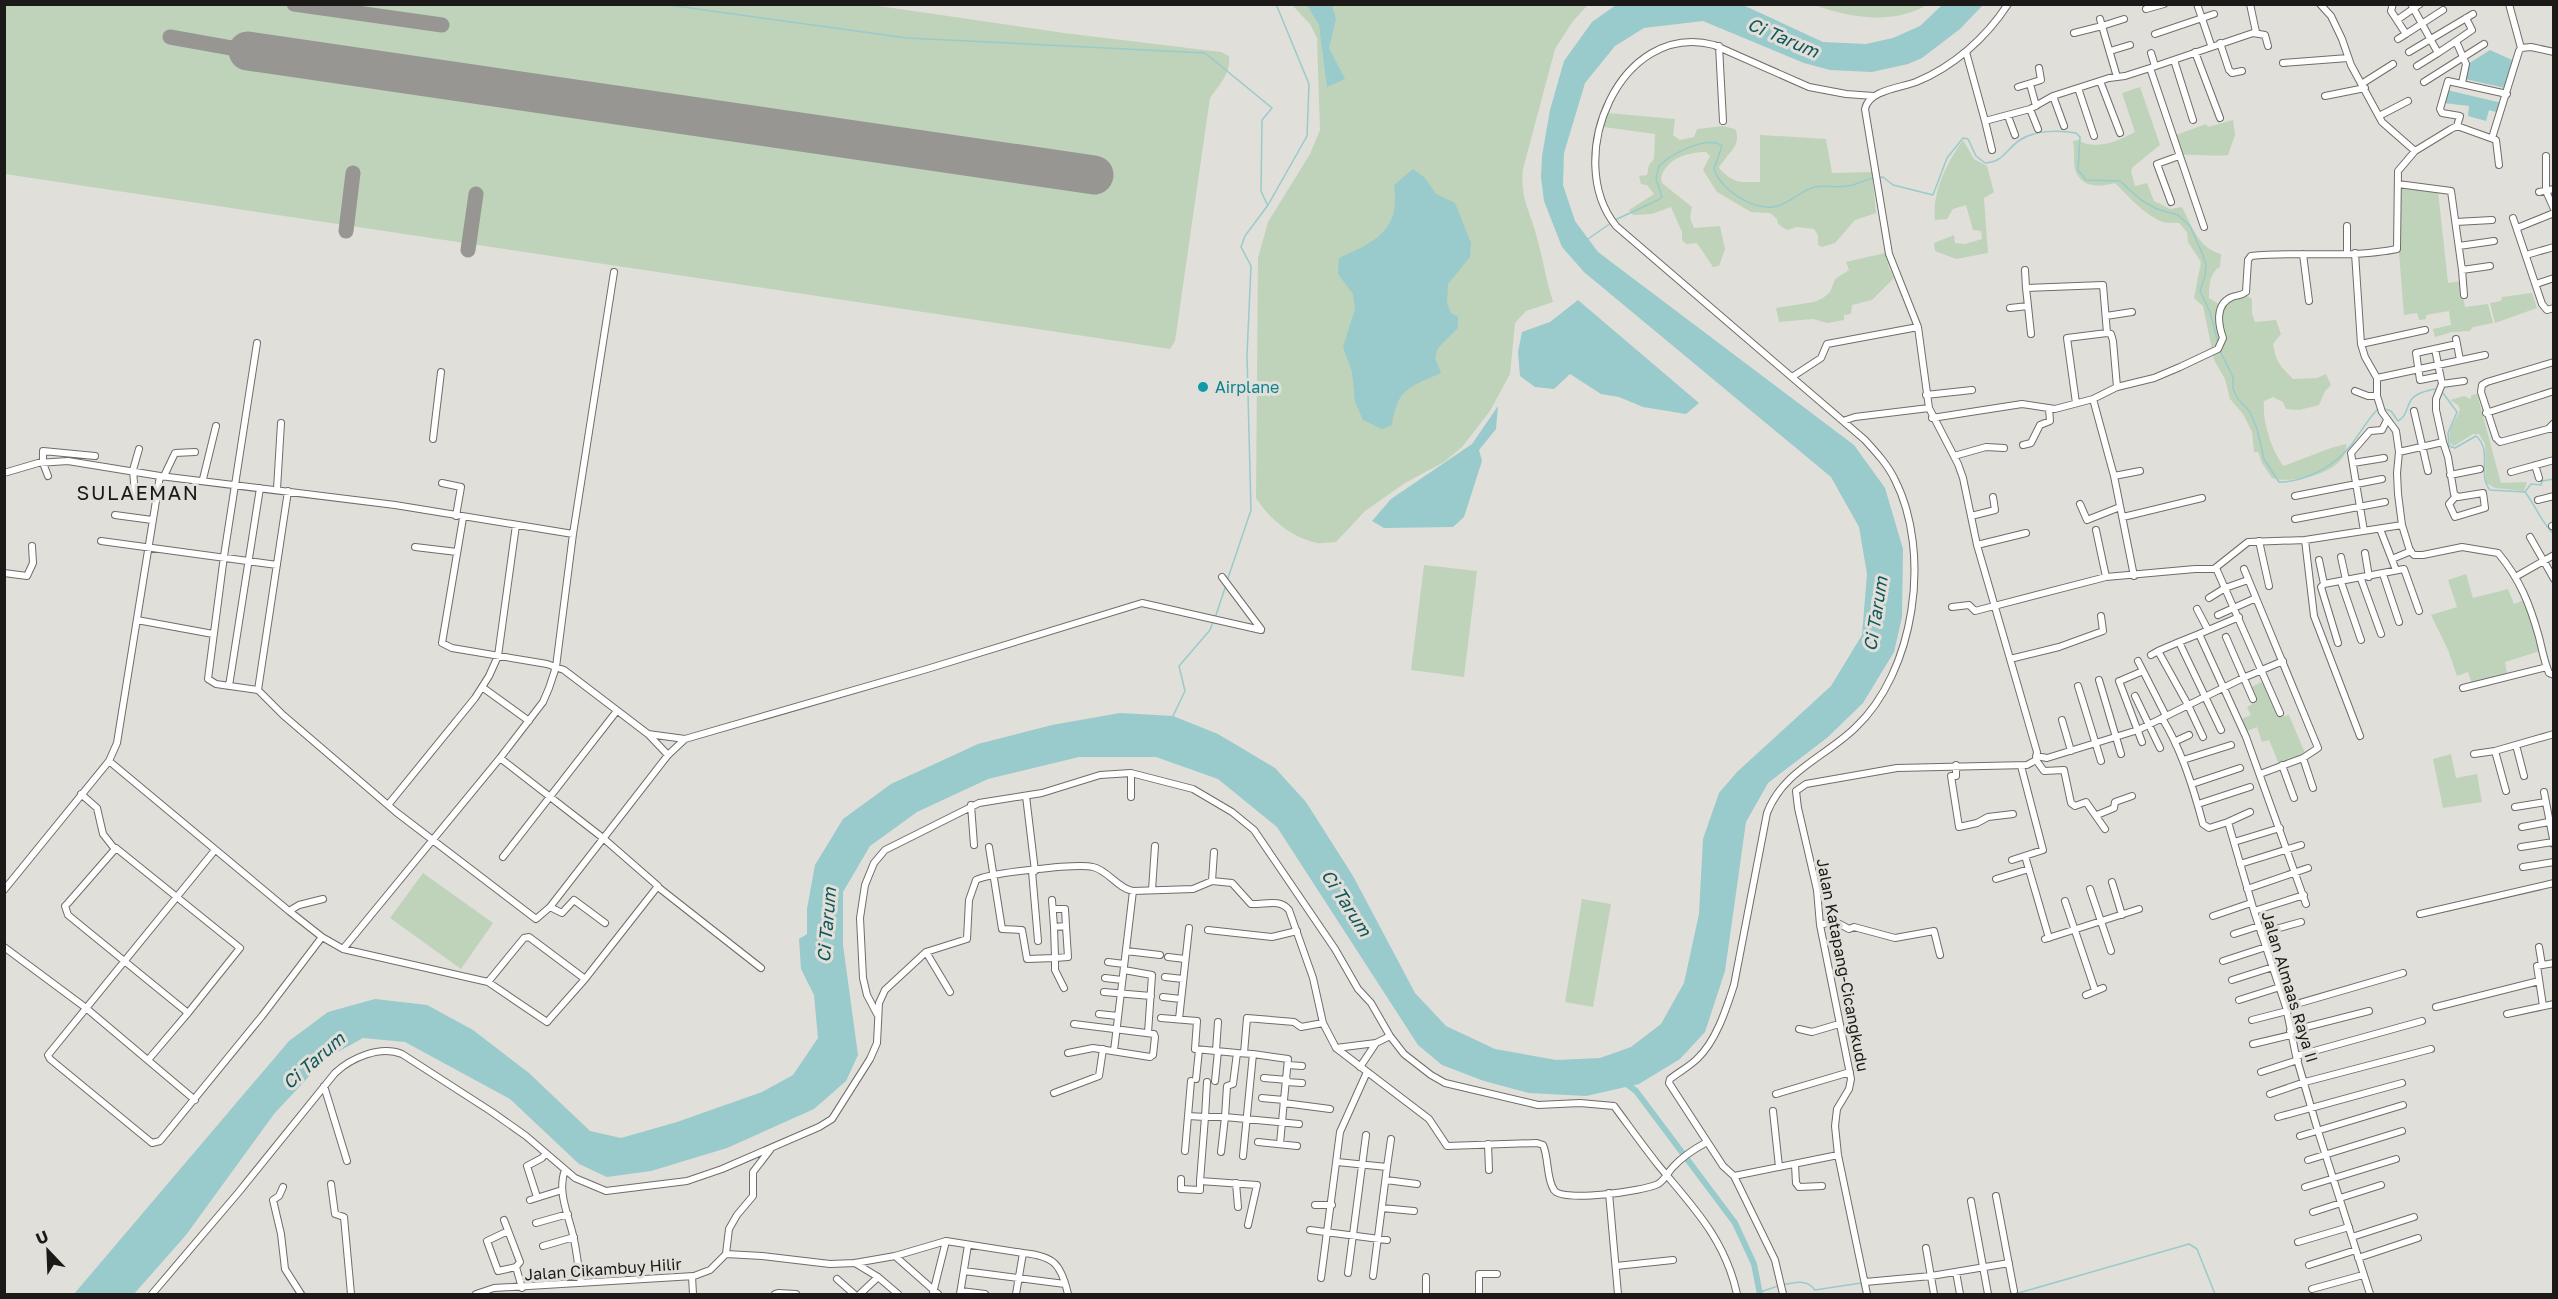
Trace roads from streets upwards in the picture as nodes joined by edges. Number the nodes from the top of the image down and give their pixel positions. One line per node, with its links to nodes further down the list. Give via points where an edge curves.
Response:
1 (2008, 4): 35 (street)
2 (2164, 4): 10 (street)
3 (2197, 4): 14 (street)
4 (2250, 4): 20 (street)
5 (2320, 4): 42 (street, via 2331,16)
6 (2393, 4): 17 (street)
7 (2420, 4): 9 (street)
8 (2509, 4): 33 (street)
9 (2412, 7): 17 (street); 19 (street)
10 (2146, 9)
11 (2443, 10): 19 (street)
12 (2214, 14): 14 (street)
13 (2473, 14): 15 (street)
14 (2200, 17): 22 (street); 30 (street)
15 (2466, 18): 24 (street); 26 (street, via 2472,30)
16 (2124, 19): 18 (street)
17 (2397, 20): 23 (street)
18 (2101, 22): 21 (street); 34 (street)
19 (2421, 24): 23 (street); 24 (street)
20 (2256, 32): 27 (street); 32 (street, via 2265,34)
21 (2074, 33)
22 (2155, 34)
23 (2406, 34): 25 (street)
24 (2429, 38): 37 (street); 40 (street)
25 (2398, 39)
26 (2456, 41): 40 (street); 41 (street)
27 (2220, 43): 30 (street); 49 (street, via 2229,70)
28 (2484, 44): 41 (street)
29 (2130, 45): 34 (street)
30 (2211, 45): 36 (street)
31 (1719, 46): 59 (street, via 1809,87); 68 (street); 127 (street, via 1699,41 1665,45 1646,55 1617,86 1605,115 1595,163 1599,193 1616,226)
32 (2268, 46)
33 (2521, 48): 38 (street); 58 (street)
34 (2110, 51): 50 (street)
35 (1966, 52): 59 (street, via 1937,72); 69 (street)
36 (2195, 52): 43 (street); 66 (street)
37 (2409, 52)
38 (2553, 52)
39 (2151, 53): 47 (street)
40 (2438, 53): 46 (street)
41 (2464, 57): 52 (street); 53 (street)
42 (2348, 58): 44 (street); 55 (street)
43 (2174, 60): 47 (street); 67 (street)
44 (2283, 63)
45 (2393, 64): 55 (street)
46 (2417, 66)
47 (2153, 67): 50 (street); 79 (street)
48 (2039, 68): 54 (street, via 2041,80)
49 (2241, 71)
50 (2117, 77): 51 (street)
51 (2100, 81): 57 (street); 73 (street)
52 (2424, 82)
53 (2462, 83): 58 (street); 71 (street, via 2446,82 2440,109 2460,116)
54 (2030, 84): 56 (street); 63 (street)
55 (2364, 85): 61 (street); 65 (street)
56 (2018, 87)
57 (2078, 88): 60 (street); 75 (street)
58 (2507, 94): 76 (street)
59 (1875, 96): 114 (street, via 1864,109 1891,264)
60 (2053, 96): 63 (street); 70 (street)
61 (2325, 96)
62 (2408, 101): 65 (street)
63 (2033, 108): 64 (street); 72 (street)
64 (2008, 116): 69 (street); 74 (street)
65 (2379, 116): 78 (street)
66 (2220, 118)
67 (2193, 120)
68 (1723, 121)
69 (1985, 122): 77 (street)
70 (2064, 126)
71 (2457, 126): 76 (street); 78 (street)
72 (2038, 129)
73 (2120, 133)
74 (2015, 135)
75 (2094, 136)
76 (2492, 138): 81 (street, via 2496,140)
77 (1992, 150)
78 (2415, 151): 82 (street, via 2398,171)
79 (2179, 156): 85 (street, via 2157,164); 91 (street)
80 (2546, 156): 84 (street)
81 (2499, 165)
82 (2398, 184): 89 (street, via 2451,192); 96 (street, via 2399,247)
83 (2553, 189): 84 (street)
84 (2542, 192): 86 (street)
85 (2171, 202)
86 (2553, 211): 92 (street)
87 (2513, 218): 92 (street)
88 (2492, 220): 89 (street)
89 (2456, 222): 94 (street)
90 (2347, 226): 98 (street)
91 (2204, 227)
92 (2517, 228): 99 (street)
93 (2494, 241): 94 (street)
94 (2459, 246): 102 (street)
95 (2553, 247): 99 (street)
96 (2355, 253): 98 (street); 119 (street)
97 (2303, 254): 98 (street); 108 (street); 132 (street, via 2249,258 2246,292 2225,302 2219,314 2223,338 2218,349 2154,378)
98 (2347, 254)
99 (2526, 255): 105 (street)
100 (2490, 266): 102 (street)
101 (2025, 270): 106 (street)
102 (2462, 270): 107 (street)
103 (614, 272): 208 (street)
104 (2553, 278): 105 (street)
105 (2535, 284): 111 (street, via 2544,308)
106 (2026, 288): 109 (street); 113 (street, via 2102,285)
107 (2464, 296)
108 (2309, 301)
109 (2028, 306): 110 (street); 117 (street)
110 (2010, 308)
111 (2553, 308)
112 (2132, 312): 113 (street)
113 (2106, 316): 116 (street)
114 (1918, 327): 127 (street, via 1827,344 1821,358); 136 (street)
115 (2425, 330): 119 (street)
116 (2107, 333): 132 (street, via 2113,341); 139 (street, via 2067,338)
117 (2031, 334)
118 (257, 344): 181 (street)
119 (2361, 344): 129 (street)
120 (2435, 349): 122 (street, via 2456,341); 124 (street); 125 (street, via 2415,350)
121 (2485, 356): 122 (street)
122 (2460, 360): 124 (street)
123 (2553, 362): 143 (street, via 2482,384)
124 (2438, 364): 125 (street); 128 (street)
125 (2418, 368): 128 (street, via 2421,384); 129 (street)
126 (441, 372): 151 (street)
127 (1792, 376): 146 (street)
128 (2440, 376): 131 (street)
129 (2377, 378): 137 (street)
130 (2464, 381): 131 (street)
131 (2441, 386): 152 (street, via 2436,410)
132 (2117, 387): 138 (street)
133 (1972, 390): 136 (street)
134 (2355, 391): 137 (street)
135 (2553, 391): 143 (street)
136 (1926, 395): 140 (street)
137 (2377, 396): 145 (street)
138 (2093, 399): 139 (street); 175 (street)
139 (2076, 403): 141 (street)
140 (1929, 408): 144 (street); 146 (street)
141 (2049, 409): 144 (street, via 2022,404); 153 (street, via 2050,422 2040,425 2031,443)
142 (2414, 411): 154 (street)
143 (2487, 413): 150 (street, via 2500,442)
144 (1932, 417): 160 (street)
145 (2387, 420): 158 (street, via 2396,432); 164 (street, via 2382,430 2370,431 2351,453)
146 (1843, 421): 328 (street, via 1880,458 1903,499 1912,549 1913,606 1899,658 1878,700 1855,728)
147 (281, 423): 183 (street)
148 (2553, 423): 150 (street)
149 (216, 426): 177 (street)
150 (2551, 429)
151 (433, 440)
152 (2443, 442): 154 (street); 172 (street)
153 (2023, 446)
154 (2424, 446): 158 (street); 169 (street)
155 (2004, 448): 160 (street, via 1986,447)
156 (139, 449): 167 (street)
157 (195, 452): 174 (street, via 175,453)
158 (2399, 452): 203 (street)
159 (95, 456): 163 (street, via 43,451)
160 (1954, 456): 197 (street)
161 (2384, 458): 164 (street)
162 (2553, 460): 165 (street)
163 (43, 463): 167 (street, via 68,461); 171 (street); 173 (street)
164 (2353, 463): 180 (street)
165 (2535, 465): 170 (street); 176 (street)
166 (2480, 469): 172 (street)
167 (134, 470): 174 (street); 185 (street)
168 (2140, 471): 175 (street)
169 (2428, 471)
170 (2511, 472)
171 (4, 473)
172 (2450, 475): 187 (street)
173 (48, 476)
174 (162, 476): 177 (street); 201 (street)
175 (2114, 476): 194 (street)
176 (2539, 478)
177 (203, 479): 181 (street)
178 (2382, 479): 180 (street)
179 (442, 483): 198 (street, via 461,487)
180 (2355, 483): 186 (street); 195 (street)
181 (235, 484): 182 (street); 221 (street)
182 (260, 488): 183 (street); 226 (street)
183 (277, 489): 184 (street)
184 (288, 491): 198 (street); 227 (street)
185 (135, 495)
186 (2295, 496)
187 (2456, 496): 187 (street, via 2450,504 2455,517 2485,508 2483,493)
188 (2553, 496): 191 (street)
189 (1993, 497): 197 (street, via 1995,510)
190 (2202, 498): 199 (street)
191 (2538, 500)
192 (2385, 502): 195 (street)
193 (2080, 504): 194 (street, via 2087,520)
194 (2120, 507): 199 (street)
195 (2360, 507): 200 (street); 206 (street)
196 (115, 515): 201 (street)
197 (1971, 516): 213 (street)
198 (460, 517): 202 (street); 218 (street)
199 (2123, 517): 233 (street)
200 (2295, 519)
201 (152, 520): 215 (street)
202 (516, 525): 208 (street); 267 (street)
203 (2402, 525): 204 (street); 217 (street)
204 (2380, 529): 206 (street); 223 (street)
205 (2096, 530): 236 (street)
206 (2364, 531): 210 (street)
207 (2026, 533): 213 (street)
208 (573, 534): 271 (street)
209 (2530, 537): 225 (street)
210 (2305, 540): 212 (street); 299 (street, via 2314,616)
211 (101, 541): 215 (street)
212 (2259, 541): 228 (street, via 2244,544); 243 (street)
213 (1977, 545): 247 (street)
214 (32, 546): 231 (street, via 33,563 27,576)
215 (147, 547): 221 (street); 255 (street)
216 (415, 548): 218 (street)
217 (2411, 551): 223 (street); 234 (street, via 2423,555 2462,547 2496,552)
218 (457, 552): 267 (street, via 442,643)
219 (2365, 553): 237 (street)
220 (2553, 555): 225 (street)
221 (224, 556): 226 (street); 258 (street)
222 (2341, 557): 241 (street)
223 (2392, 559): 230 (street)
224 (2319, 560): 242 (street)
225 (2544, 561): 234 (street); 240 (street)
226 (250, 562): 227 (street); 278 (street)
227 (277, 565): 283 (street)
228 (2216, 568): 233 (street); 244 (street)
229 (2244, 569): 238 (street)
230 (2396, 570): 232 (street); 251 (street, via 2405,570)
231 (4, 573)
232 (2383, 574): 237 (street); 256 (street)
233 (2134, 576): 236 (street)
234 (2517, 576): 272 (street, via 2531,607)
235 (1222, 577): 302 (street, via 1261,630 1142,603)
236 (2106, 577): 247 (street)
237 (2369, 577): 239 (street)
238 (2248, 579): 244 (street); 246 (street)
239 (2361, 579): 241 (street); 260 (street)
240 (2553, 579)
241 (2343, 581): 242 (street); 262 (street)
242 (2324, 584): 264 (street, via 2321,587)
243 (2269, 586)
244 (2225, 588): 245 (street); 249 (street)
245 (2209, 598)
246 (2256, 598): 249 (street); 269 (street)
247 (1994, 605): 248 (street, via 1975,611 1969,605); 268 (street)
248 (1952, 607)
249 (2234, 608): 252 (street); 254 (street)
250 (2197, 609): 257 (street)
251 (2419, 611)
252 (2218, 615)
253 (2101, 616): 268 (street, via 2103,631)
254 (2239, 617): 257 (street); 273 (street)
255 (137, 620): 258 (street); 318 (street, via 117,743)
256 (2399, 622)
257 (2208, 630): 259 (street)
258 (213, 634): 278 (street, via 208,678 210,682)
259 (2199, 634): 263 (street); 281 (street)
260 (2381, 634)
261 (2226, 637): 276 (street)
262 (2361, 640)
263 (2179, 642): 265 (street); 285 (street)
264 (2338, 643)
265 (2158, 651): 266 (street); 287 (street)
266 (2151, 655)
267 (498, 656): 271 (street); 280 (street)
268 (2010, 659): 315 (street, via 2034,737)
269 (2283, 661): 273 (street); 316 (street, via 2318,748)
270 (2138, 662): 274 (street)
271 (556, 667): 288 (street, via 573,675); 292 (street, via 543,702)
272 (2547, 667): 275 (street); 282 (street)
273 (2262, 669): 276 (street); 289 (street)
274 (2143, 671): 290 (street); 294 (street, via 2121,681)
275 (2553, 675)
276 (2243, 678): 281 (street); 286 (street)
277 (2099, 680): 300 (street)
278 (230, 686): 283 (street)
279 (2078, 686): 305 (street)
280 (482, 687): 292 (street); 342 (street)
281 (2224, 687): 285 (street); 325 (street)
282 (2463, 688)
283 (258, 690): 342 (street)
284 (2135, 696): 293 (street)
285 (2205, 696): 287 (street); 295 (street)
286 (2253, 699)
287 (2188, 705): 290 (street); 301 (street)
288 (616, 712): 296 (street); 337 (street)
289 (2280, 713)
290 (2164, 717): 293 (street); 303 (street)
291 (2062, 720): 309 (street)
292 (529, 721): 314 (street)
293 (2148, 725): 294 (street); 308 (street)
294 (2138, 730): 300 (street); 304 (street)
295 (2221, 730)
296 (648, 734): 302 (street); 313 (street)
297 (2553, 734): 306 (street)
298 (2189, 735): 303 (street)
299 (2360, 736)
300 (2116, 737): 305 (street); 311 (street)
301 (2203, 737)
302 (685, 739): 313 (street)
303 (2176, 741): 317 (street)
304 (2142, 742)
305 (2096, 743): 309 (street); 319 (street)
306 (2516, 745): 310 (street); 326 (street)
307 (2231, 746): 317 (street)
308 (2160, 748)
309 (2071, 751): 315 (street)
310 (2495, 751): 312 (street); 332 (street)
311 (2121, 754)
312 (2474, 754)
313 (668, 755): 353 (street)
314 (500, 758): 337 (street); 354 (street)
315 (2036, 758): 322 (street); 347 (street, via 2044,771 2064,770 2071,803 2075,806 2086,802)
316 (2303, 758): 321 (street); 330 (street)
317 (2183, 760): 327 (street)
318 (109, 761): 334 (street); 363 (street)
319 (2101, 762)
320 (1956, 765): 322 (street); 331 (street, via 1897,768 1806,784); 346 (street, via 1956,776 1951,776 1959,827)
321 (2282, 765): 325 (street); 339 (street)
322 (2021, 766): 366 (street, via 2043,850)
323 (2240, 768): 327 (street)
324 (1131, 773): 335 (street, via 1100,775); 338 (street); 390 (street, via 1183,785 1246,822 1262,839)
325 (2260, 774): 351 (street)
326 (2524, 776)
327 (2192, 784): 341 (street)
328 (1782, 786): 331 (street); 537 (street, via 1767,813 1729,1001 1711,1042 1669,1083)
329 (2250, 786): 341 (street)
330 (2313, 788)
331 (1796, 791): 407 (street, Jalan Katapang-Cicangkudu, via 1817,890)
332 (2506, 791)
333 (2544, 792): 340 (street)
334 (81, 794): 362 (street, via 97,808 105,838); 384 (street)
335 (1026, 796): 343 (street); 374 (street)
336 (2132, 796): 347 (street)
337 (551, 797): 353 (street); 367 (street)
338 (1131, 797)
339 (2294, 798)
340 (2546, 802): 344 (street); 349 (street)
341 (2198, 804): 348 (street, via 2205,827)
342 (388, 805): 354 (street)
343 (971, 805): 357 (street); 469 (street, via 885,850 868,875 861,909 862,968 867,995)
344 (2515, 807)
345 (2250, 812): 348 (street)
346 (2013, 814)
347 (2097, 815): 352 (street)
348 (2228, 822): 355 (street, Jalan Almaas Raya II)
349 (2549, 822): 350 (street); 356 (street)
350 (2522, 826)
351 (2280, 828): 355 (street); 364 (street)
352 (2106, 829)
353 (603, 838): 381 (street); 396 (street)
354 (433, 839): 396 (street, via 536,919); 424 (street)
355 (2234, 843): 370 (street, Jalan Almaas Raya II)
356 (2553, 843): 361 (street)
357 (974, 845)
358 (2301, 845): 364 (street)
359 (1155, 846): 385 (street)
360 (989, 847): 376 (street)
361 (2521, 847)
362 (114, 848): 388 (street); 434 (street, via 66,910)
363 (215, 850): 388 (street); 399 (street)
364 (2289, 850): 370 (street); 375 (street)
365 (1214, 852): 378 (street)
366 (2025, 856): 368 (street); 373 (street)
367 (502, 857)
368 (2012, 860)
369 (2553, 862): 372 (street)
370 (2240, 864): 383 (street, Jalan Almaas Raya II)
371 (2308, 867): 375 (street)
372 (2523, 867)
373 (2029, 869): 377 (street); 413 (street, via 2047,939)
374 (1034, 871): 376 (street); 386 (street, via 1091,866); 418 (street)
375 (2295, 872): 383 (street); 387 (street)
376 (993, 875): 427 (street, via 976,880 972,888 966,941); 431 (street, via 1002,929 1022,930 1027,959)
377 (1996, 879)
378 (1212, 881): 385 (street, via 1193,889); 395 (street, via 1232,883 1251,904)
379 (2112, 882): 402 (street)
380 (2553, 883): 401 (street)
381 (658, 887): 440 (street); 444 (street)
382 (2090, 889): 404 (street)
383 (2247, 889): 393 (street, Jalan Almaas Raya II)
384 (4, 890)
385 (1152, 890): 386 (street)
386 (1133, 891): 425 (street)
387 (2304, 895): 394 (street); 400 (street)
388 (178, 897): 434 (street); 468 (street, via 240,948)
389 (323, 899): 399 (street)
390 (1299, 899): 395 (street); 485 (street)
391 (1052, 900): 397 (street)
392 (2065, 901): 413 (street)
393 (2252, 903): 400 (street, Jalan Almaas Raya II); 403 (street)
394 (2306, 904)
395 (1285, 905): 414 (street)
396 (550, 907): 406 (street, via 562,913 574,900)
397 (1053, 909): 408 (street, via 1065,909); 410 (street)
398 (2139, 909): 402 (street)
399 (289, 911): 417 (street)
400 (2254, 911): 409 (street, Jalan Almaas Raya II)
401 (2420, 914)
402 (2122, 915): 404 (street)
403 (2213, 916)
404 (2100, 922): 413 (street); 426 (street)
405 (2301, 922): 415 (street)
406 (605, 923)
407 (1820, 925): 429 (street, via 1834,921 1849,929 1895,938 1934,931); 480 (street, Jalan Katapang-Cicangkudu)
408 (1066, 926): 410 (street); 420 (street)
409 (2259, 926): 415 (street, Jalan Almaas Raya II); 416 (street)
410 (1054, 927): 419 (street)
411 (1189, 928): 432 (street)
412 (1208, 930): 414 (street, via 1272,937)
413 (2075, 930): 453 (street)
414 (1297, 931): 478 (street)
415 (2261, 933): 422 (street, Jalan Almaas Raya II)
416 (2234, 934)
417 (322, 937): 424 (street); 518 (street)
418 (1038, 941)
419 (1055, 945): 420 (street); 431 (street)
420 (1067, 945): 431 (street, via 1068,957)
421 (4, 947): 465 (street)
422 (2266, 947): 433 (street); 439 (street, Jalan Almaas Raya II)
423 (2539, 947): 437 (street)
424 (343, 949): 449 (street)
425 (1126, 951): 428 (street); 438 (street)
426 (2111, 951)
427 (926, 952): 454 (street); 469 (street, via 885,990)
428 (1160, 955)
429 (1940, 955)
430 (1168, 957): 432 (street)
431 (1055, 958): 451 (street, via 1055,970)
432 (1185, 959): 445 (street)
433 (2223, 961)
434 (126, 962): 465 (street); 468 (street)
435 (1108, 962): 438 (street)
436 (2553, 963): 437 (street)
437 (2542, 965): 448 (street, via 2537,966)
438 (1124, 967): 446 (street); 458 (street, via 1151,974)
439 (2273, 967): 447 (street); 450 (street, Jalan Almaas Raya II)
440 (760, 968)
441 (2403, 973): 466 (street)
442 (1165, 977): 445 (street)
443 (1106, 978): 446 (street)
444 (585, 979): 449 (street, via 547,1022); 449 (street, via 529,937 524,938)
445 (1183, 979): 460 (street)
446 (1122, 980): 456 (street)
447 (2232, 980)
448 (2539, 981): 463 (street); 464 (street)
449 (488, 982)
450 (2280, 987): 461 (street); 466 (street, Jalan Almaas Raya II)
451 (1064, 988)
452 (2103, 988): 453 (street)
453 (2095, 990): 457 (street)
454 (950, 992)
455 (1104, 992): 456 (street)
456 (1121, 994): 458 (street); 472 (street)
457 (2085, 995)
458 (1151, 996): 483 (street)
459 (1163, 997): 460 (street)
460 (1181, 999): 474 (street)
461 (2239, 1000)
462 (2553, 1004): 464 (street)
463 (2436, 1006)
464 (2543, 1006): 471 (street)
465 (86, 1008): 499 (street); 518 (street, via 50,1050 50,1059 152,1143 160,1141)
466 (2286, 1009): 475 (street); 484 (street, Jalan Almaas Raya II)
467 (2370, 1011): 484 (street)
468 (188, 1013): 499 (street)
469 (877, 1014): 541 (street, via 874,1050 832,1119)
470 (1099, 1014): 472 (street)
471 (2507, 1014)
472 (1118, 1016): 481 (street)
473 (1161, 1018): 474 (street)
474 (1179, 1020): 491 (street, via 1197,1022 1195,1049)
475 (2252, 1020)
476 (2422, 1021): 498 (street)
477 (1218, 1022): 493 (street)
478 (1323, 1023): 488 (street); 496 (street, via 1304,1027 1294,1022 1247,1018)
479 (1074, 1024): 481 (street)
480 (1839, 1024): 482 (street, via 1812,1032); 504 (street, Jalan Katapang-Cicangkudu)
481 (1117, 1028): 483 (street); 492 (street)
482 (1799, 1029)
483 (1148, 1033): 492 (street, via 1155,1036 1153,1056)
484 (2291, 1033): 487 (street); 498 (street, Jalan Almaas Raya II)
485 (1390, 1036): 486 (street); 558 (street, via 1414,1063 1446,1083 1538,1105 1614,1106)
486 (1376, 1043): 488 (street); 502 (street)
487 (2253, 1044)
488 (1336, 1048): 502 (street)
489 (1103, 1049): 492 (street); 494 (street); 514 (street, via 1099,1076)
490 (2431, 1049): 510 (street)
491 (1199, 1050): 493 (street); 524 (street)
492 (1114, 1051)
493 (1217, 1051): 495 (street); 507 (street)
494 (1068, 1053)
495 (1236, 1053): 496 (street); 526 (street, via 1233,1084 1227,1086)
496 (1244, 1053): 497 (street)
497 (1253, 1054): 500 (street, via 1287,1058); 528 (street)
498 (2297, 1058): 505 (street); 510 (street, Jalan Almaas Raya II)
499 (148, 1060): 518 (street)
500 (1288, 1065): 501 (street); 508 (street)
501 (1302, 1066)
502 (1360, 1067): 503 (street)
503 (1367, 1072): 539 (street, via 1430,1119 1446,1146); 551 (street, via 1342,1125)
504 (1850, 1072): 516 (street); 546 (street, Jalan Katapang-Cicangkudu, via 1849,1089 1835,1116)
505 (2261, 1072)
506 (1263, 1078): 508 (street)
507 (1215, 1081)
508 (1286, 1081): 511 (street); 519 (street)
509 (1207, 1082): 525 (street)
510 (2305, 1082): 515 (street); 521 (street, Jalan Almaas Raya II)
511 (1302, 1083)
512 (2402, 1083): 521 (street)
513 (324, 1086): 544 (street, via 349,1063 378,1052 397,1052 492,1112); 550 (street); 636 (street)
514 (1054, 1093)
515 (2270, 1094)
516 (1776, 1095)
517 (1262, 1098): 519 (street)
518 (195, 1100)
519 (1284, 1102): 522 (street); 529 (street)
520 (2403, 1105): 531 (street)
521 (2311, 1106): 527 (street); 531 (street, Jalan Almaas Raya II)
522 (1330, 1109)
523 (1773, 1111): 555 (street)
524 (1188, 1116): 525 (street); 542 (street)
525 (1205, 1117): 526 (street); 563 (street)
526 (1225, 1117): 528 (street); 543 (street)
527 (2278, 1117)
528 (1248, 1119): 529 (street); 547 (street)
529 (1282, 1123): 530 (street); 538 (street)
530 (1299, 1124)
531 (2318, 1131): 534 (street); 545 (street, Jalan Almaas Raya II)
532 (2402, 1131): 545 (street)
533 (1366, 1135): 552 (street)
534 (2300, 1136)
535 (1391, 1139): 554 (street)
536 (1258, 1142): 538 (street)
537 (1707, 1142): 558 (street); 559 (street)
538 (1280, 1144): 540 (street)
539 (1488, 1144): 557 (street); 572 (street, via 1542,1145 1557,1193)
540 (1297, 1146)
541 (772, 1147): 556 (street, via 687,1181 639,1189 606,1191 582,1183); 605 (street, via 753,1172 753,1196 731,1226)
542 (1185, 1151)
543 (1221, 1152)
544 (546, 1153): 556 (street); 574 (street, via 527,1166)
545 (2326, 1154): 549 (street); 560 (street, Jalan Almaas Raya II)
546 (1838, 1155): 553 (street); 629 (street, Jalan Katapang-Cicangkudu)
547 (1243, 1156)
548 (2396, 1159): 560 (street)
549 (2308, 1160)
550 (347, 1161)
551 (1336, 1162): 552 (street); 579 (street)
552 (1362, 1164): 554 (street); 593 (street)
553 (1795, 1165): 555 (street); 568 (street, via 1799,1187)
554 (1387, 1167): 562 (street)
555 (1779, 1167): 559 (street)
556 (565, 1170): 571 (street)
557 (1489, 1170)
558 (1667, 1174): 572 (street, via 1649,1187); 654 (street, via 1704,1218)
559 (1734, 1176): 655 (street, via 1775,1260)
560 (2333, 1178): 570 (street); 576 (street, Jalan Almaas Raya II)
561 (1181, 1179): 563 (street, via 1180,1190 1200,1190)
562 (1386, 1180): 566 (street); 581 (street)
563 (1200, 1181): 564 (street)
564 (1236, 1183): 580 (street); 588 (street, via 1257,1185)
565 (331, 1184): 638 (street, via 335,1214 344,1217)
566 (1417, 1184)
567 (2381, 1185): 576 (street)
568 (1822, 1186)
569 (283, 1187): 637 (street, via 273,1200 285,1269)
570 (2305, 1187)
571 (562, 1190): 574 (street); 584 (street)
572 (1609, 1193): 613 (street)
573 (1996, 1196): 611 (street)
574 (537, 1197): 575 (street)
575 (530, 1200)
576 (2340, 1200): 583 (street); 589 (street, Jalan Almaas Raya II)
577 (1971, 1201): 615 (street)
578 (1315, 1205): 579 (street)
579 (1332, 1205): 592 (street)
580 (1238, 1207)
581 (1382, 1208): 582 (street); 597 (street)
582 (1414, 1211)
583 (2313, 1212)
584 (568, 1214): 587 (street); 594 (street)
585 (2414, 1217): 595 (street)
586 (504, 1220): 591 (street)
587 (536, 1223)
588 (1248, 1225)
589 (2349, 1227): 595 (street, Jalan Almaas Raya II); 600 (street)
590 (1310, 1230): 592 (street)
591 (508, 1231): 614 (street, via 520,1262); 614 (street, via 487,1240 496,1271)
592 (1328, 1232): 593 (street); 627 (street)
593 (1353, 1235): 597 (street); 618 (street)
594 (574, 1237): 602 (street); 630 (street)
595 (2352, 1237): 604 (street, Jalan Almaas Raya II)
596 (2418, 1238): 608 (street)
597 (1378, 1239): 598 (street); 622 (street)
598 (1387, 1240)
599 (946, 1241): 601 (street); 607 (street); 646 (street)
600 (2298, 1242)
601 (968, 1245): 606 (street); 616 (street)
602 (543, 1246)
603 (1926, 1248): 623 (street)
604 (2356, 1250): 608 (street, Jalan Almaas Raya II); 612 (street)
605 (726, 1251): 610 (street, via 830,1264); 621 (street, Jalan Cikambuy Hilir, via 710,1270)
606 (1023, 1253): 625 (street); 631 (street, via 1054,1260)
607 (895, 1256): 610 (street); 646 (street)
608 (2358, 1258): 620 (street, Jalan Almaas Raya II)
609 (1673, 1260): 613 (street)
610 (855, 1263): 624 (street)
611 (2008, 1263): 615 (street); 634 (street)
612 (2309, 1265)
613 (1616, 1266): 653 (street)
614 (516, 1267): 633 (street)
615 (1983, 1268): 617 (street); 659 (street)
616 (964, 1271): 625 (street); 635 (street)
617 (1956, 1272): 623 (street); 658 (street)
618 (1348, 1273)
619 (1497, 1274): 652 (street, via 1479,1274)
620 (2363, 1275): 632 (street); 660 (street, Jalan Almaas Raya II)
621 (692, 1276): 630 (street, Jalan Cikambuy Hilir); 640 (street)
622 (1373, 1276)
623 (1931, 1276): 629 (street); 657 (street)
624 (878, 1277): 644 (street); 645 (street)
625 (1019, 1277): 631 (street); 648 (street)
626 (1426, 1277): 650 (street)
627 (1322, 1278)
628 (837, 1279): 643 (street)
629 (1865, 1282): 656 (street, Jalan Katapang-Cicangkudu)
630 (581, 1283): 633 (street, Jalan Cikambuy Hilir)
631 (1065, 1284): 649 (street)
632 (2312, 1289)
633 (517, 1290): 639 (street, Jalan Cikambuy Hilir, via 494,1288)
634 (2014, 1291)
635 (961, 1293): 647 (street)
636 (152, 1294)
637 (301, 1294)
638 (351, 1294)
639 (476, 1294)
640 (693, 1294)
641 (775, 1294): 642 (street)
642 (796, 1294)
643 (854, 1294)
644 (860, 1294)
645 (898, 1294)
646 (935, 1294)
647 (985, 1294)
648 (1016, 1294)
649 (1068, 1294)
650 (1426, 1294)
651 (1469, 1294): 652 (street)
652 (1479, 1294)
653 (1618, 1294)
654 (1737, 1294)
655 (1783, 1294)
656 (1867, 1294)
657 (1934, 1294)
658 (1960, 1294)
659 (1988, 1294)
660 (2370, 1294)

